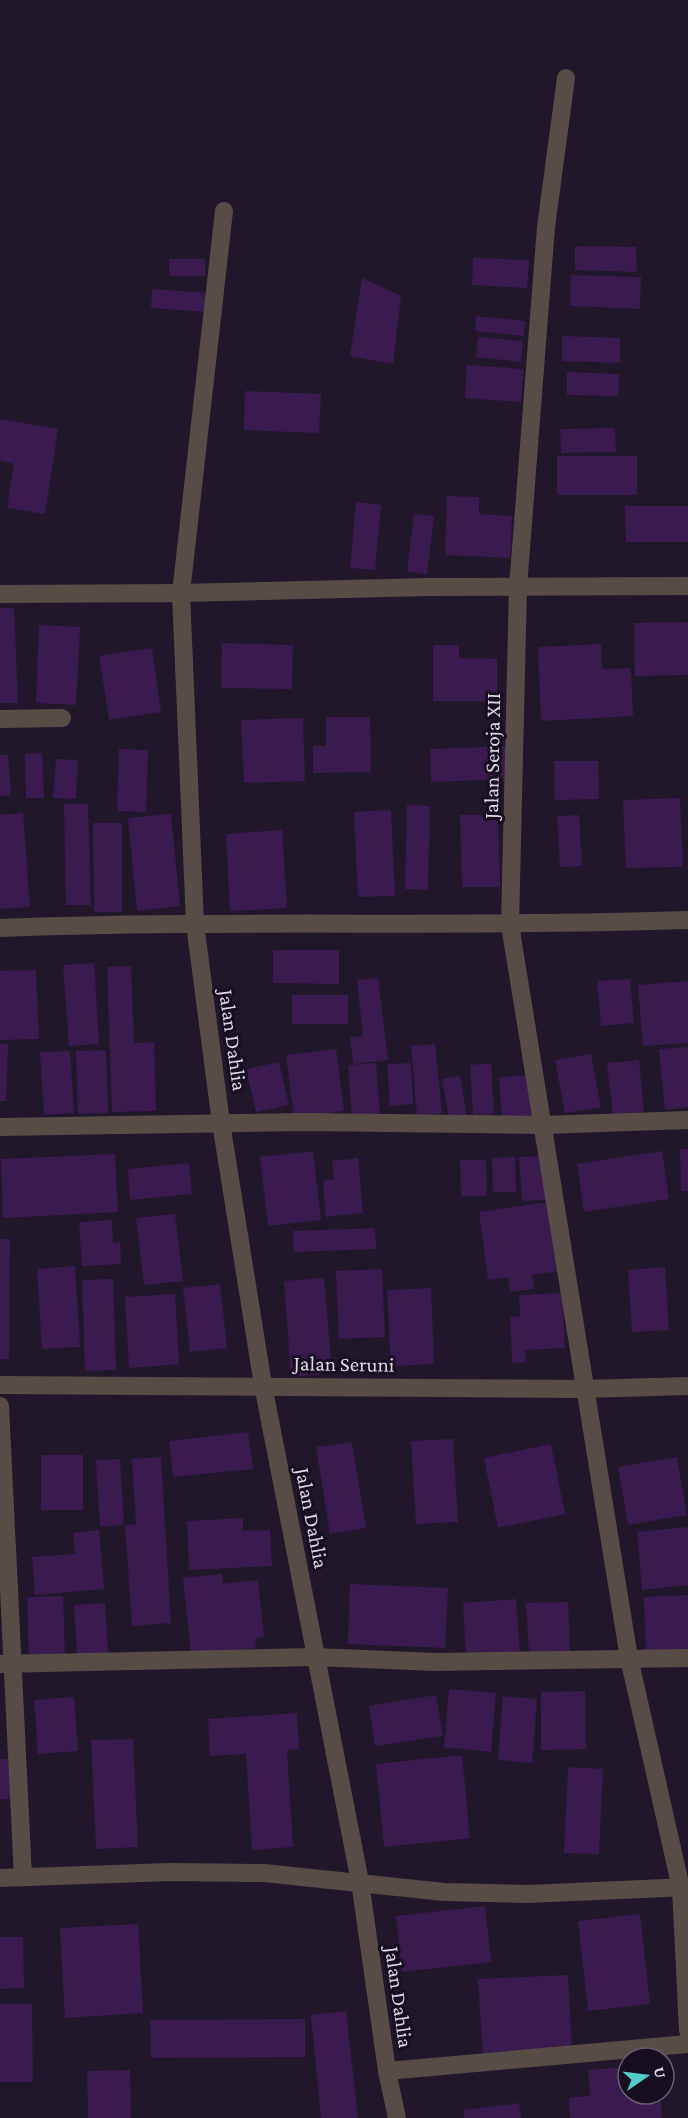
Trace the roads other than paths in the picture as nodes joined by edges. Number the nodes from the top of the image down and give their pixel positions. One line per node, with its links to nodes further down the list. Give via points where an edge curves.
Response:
1 (566, 78): 4 (street, Jalan Seroja XII, via 546,227)
2 (224, 211): 5 (street, Jalan Dahlia)
3 (688, 586): 4 (street)
4 (518, 587): 5 (street); 11 (street, Jalan Seroja XII)
5 (181, 593): 6 (street); 10 (street, Jalan Dahlia)
6 (0, 594)
7 (62, 718): 8 (street)
8 (0, 719)
9 (688, 920): 11 (street)
10 (195, 924): 11 (street); 12 (street); 14 (street, Jalan Dahlia)
11 (510, 925): 15 (street, Jalan Seroja XII)
12 (0, 928)
13 (688, 1120): 15 (street)
14 (221, 1123): 15 (street); 16 (street); 18 (street, Jalan Dahlia)
15 (543, 1125): 20 (street, Jalan Seroja XII)
16 (0, 1127)
17 (0, 1385): 18 (street, Jalan Seruni)
18 (264, 1385): 20 (street, Jalan Seruni); 22 (street, Jalan Dahlia)
19 (688, 1386): 20 (street, Jalan Seruni)
20 (585, 1389): 23 (street, Jalan Seroja XII)
21 (0, 1406): 25 (street)
22 (315, 1657): 23 (street, via 436,1662); 25 (street); 28 (street, Jalan Dahlia)
23 (629, 1658): 24 (street); 29 (street, Jalan Seroja XII)
24 (688, 1658)
25 (7, 1664): 26 (street)
26 (23, 1877): 27 (street); 28 (street, via 264,1873)
27 (0, 1878)
28 (360, 1882): 29 (street, via 444,1892 528,1894); 32 (street, Jalan Dahlia)
29 (684, 1888): 30 (street, Jalan Seroja XII)
30 (688, 2030)
31 (688, 2044): 32 (street)
32 (387, 2071): 33 (street, Jalan Dahlia)
33 (397, 2118)

